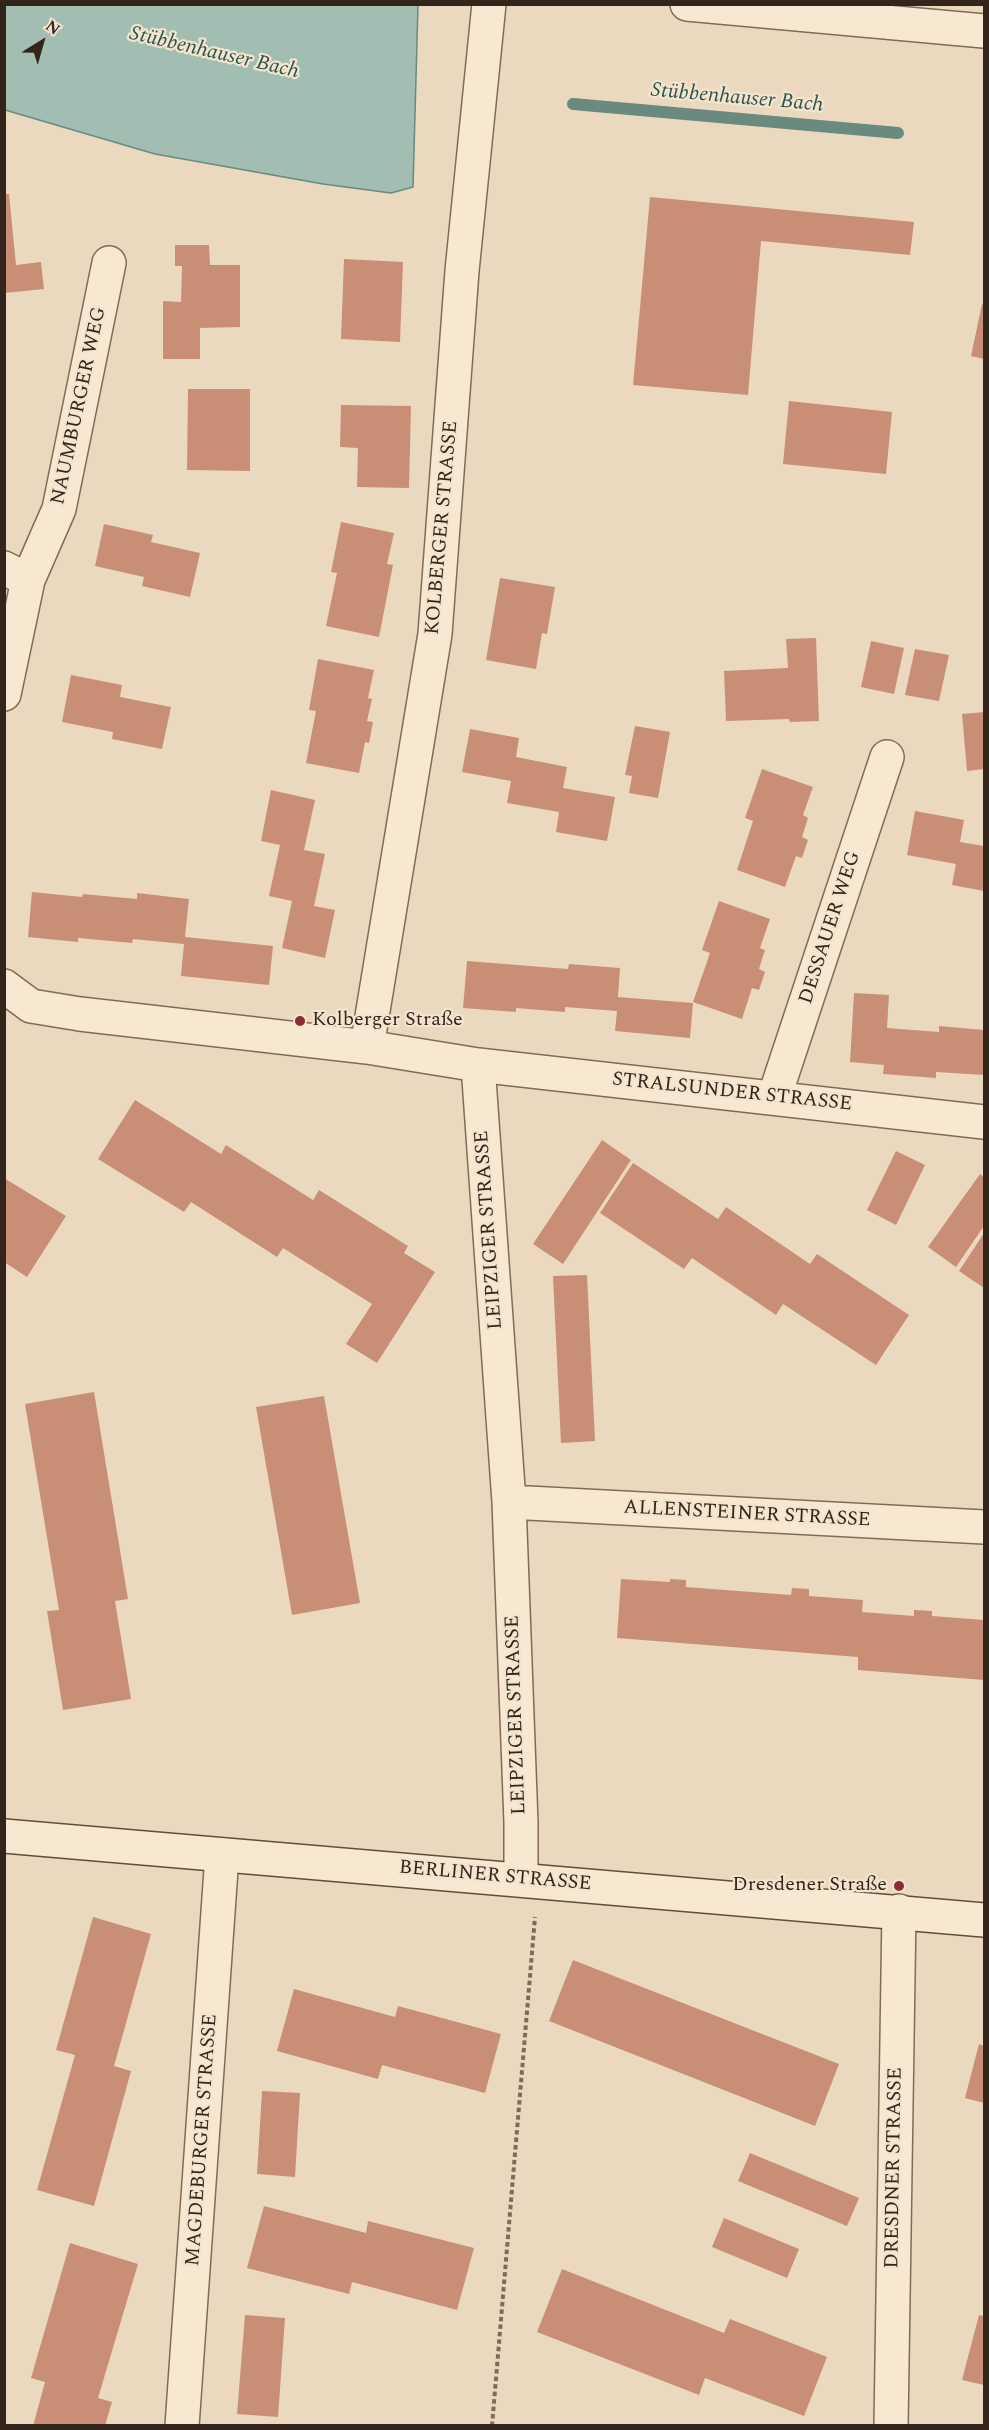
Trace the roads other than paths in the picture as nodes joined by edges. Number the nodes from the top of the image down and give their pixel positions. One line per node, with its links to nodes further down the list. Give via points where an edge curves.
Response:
1 (489, 4): 9 (street, KOLBERGER STRASSE, via 462,271 435,634)
2 (687, 4): 3 (street)
3 (984, 32)
4 (110, 263): 5 (street, NAUMBURGER WEG, via 60,509)
5 (16, 574): 6 (street)
6 (4, 694)
7 (887, 757): 11 (street, DESSAUER WEG)
8 (4, 986): 9 (street, via 31,1006 60,1011)
9 (367, 1047): 10 (street)
10 (478, 1065): 11 (street, STRALSUNDER STRASSE); 13 (street, LEIPZIGER STRASSE)
11 (774, 1098): 12 (street, STRALSUNDER STRASSE)
12 (984, 1122)
13 (509, 1502): 14 (street, ALLENSTEINER STRASSE); 17 (street, LEIPZIGER STRASSE, via 521,1823)
14 (984, 1527)
15 (4, 1836): 16 (street, BERLINER STRASSE)
16 (222, 1855): 17 (street, BERLINER STRASSE); 20 (street, MAGDEBURGER STRASSE)
17 (529, 1880): 18 (street, BERLINER STRASSE)
18 (899, 1911): 19 (street, BERLINER STRASSE); 21 (street, DRESDNER STRASSE)
19 (984, 1920)
20 (182, 2426)
21 (891, 2426)

